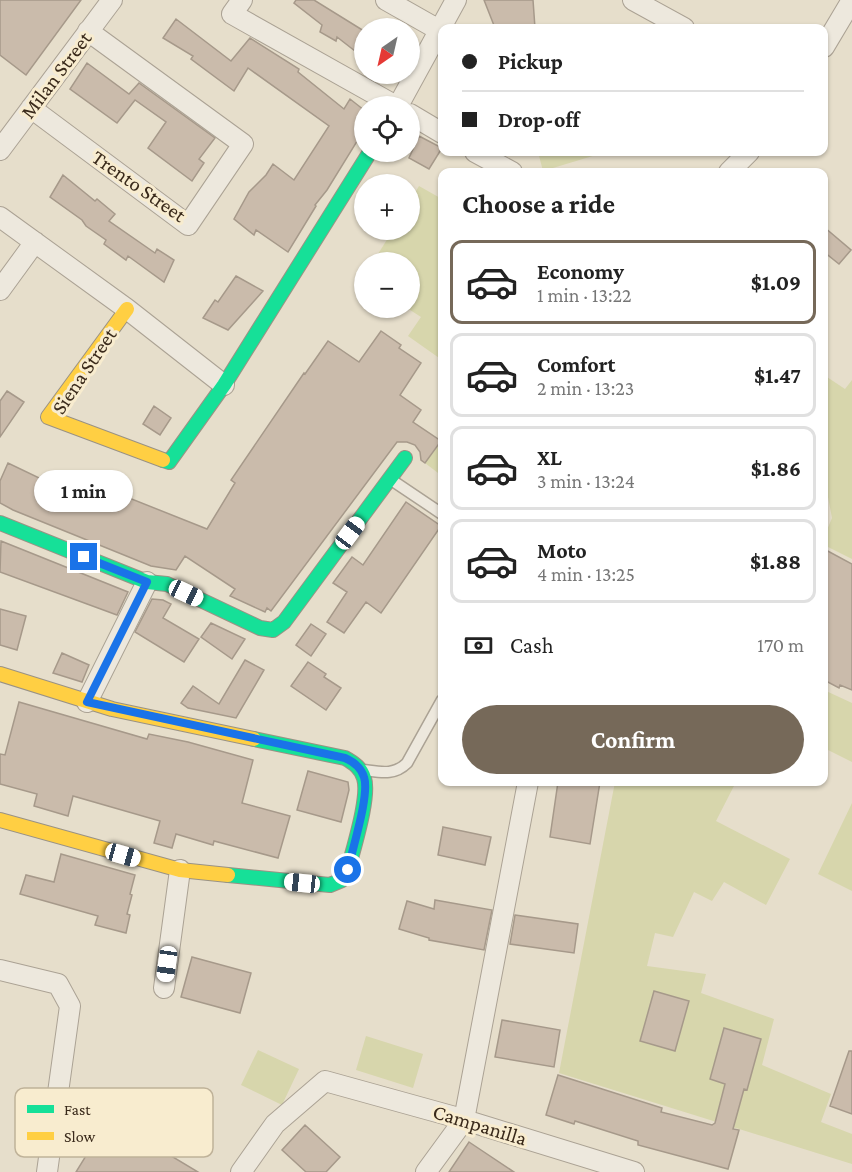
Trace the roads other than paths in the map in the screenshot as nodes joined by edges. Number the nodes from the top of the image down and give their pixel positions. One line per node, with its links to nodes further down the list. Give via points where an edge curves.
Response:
1 (112, 0): 10 (street, Milan Street)
2 (242, 0): 13 (street, via 232,14)
3 (386, 0): 9 (street)
4 (456, 0): 7 (street)
5 (852, 0): 12 (street)
6 (636, 1): 8 (street)
7 (442, 24)
8 (677, 24)
9 (438, 29)
10 (88, 31): 15 (street, Milan Street); 15 (street, Trento Street, via 243,144 188,225)
11 (438, 32): 14 (street)
12 (828, 40)
13 (379, 96)
14 (403, 96)
15 (31, 108): 18 (street, Milan Street)
16 (420, 120): 17 (street)
17 (438, 131)
18 (0, 150)
19 (482, 156): 22 (street)
20 (745, 156): 23 (street)
21 (364, 162): 28 (street)
22 (505, 168)
23 (733, 168)
24 (0, 217): 25 (street)
25 (35, 242): 26 (street); 27 (street)
26 (0, 290)
27 (127, 309): 28 (street); 28 (street, Siena Street, via 48,417 170,462)
28 (224, 385)
29 (405, 458): 30 (street)
30 (390, 479): 31 (lane); 33 (street, via 284,622 273,630 260,628 167,584)
31 (438, 511)
32 (0, 523): 33 (street)
33 (147, 582): 35 (street)
34 (0, 674): 35 (street)
35 (87, 702): 37 (street, via 345,758)
36 (438, 707): 37 (lane, via 403,768 391,773)
37 (361, 770): 40 (street, via 366,792 348,870 342,880 323,885)
38 (527, 786): 44 (street)
39 (0, 820): 40 (street)
40 (180, 870): 42 (street)
41 (0, 970): 43 (street, via 58,984 70,1006)
42 (164, 988)
43 (59, 1088)
44 (464, 1120): 46 (street, Campanilla); 48 (street, Campanilla, via 325,1081 275,1124); 49 (street)
45 (49, 1157): 47 (street)
46 (598, 1167): 50 (street, Campanilla)
47 (47, 1172)
48 (240, 1172)
49 (426, 1172)
50 (634, 1172)

